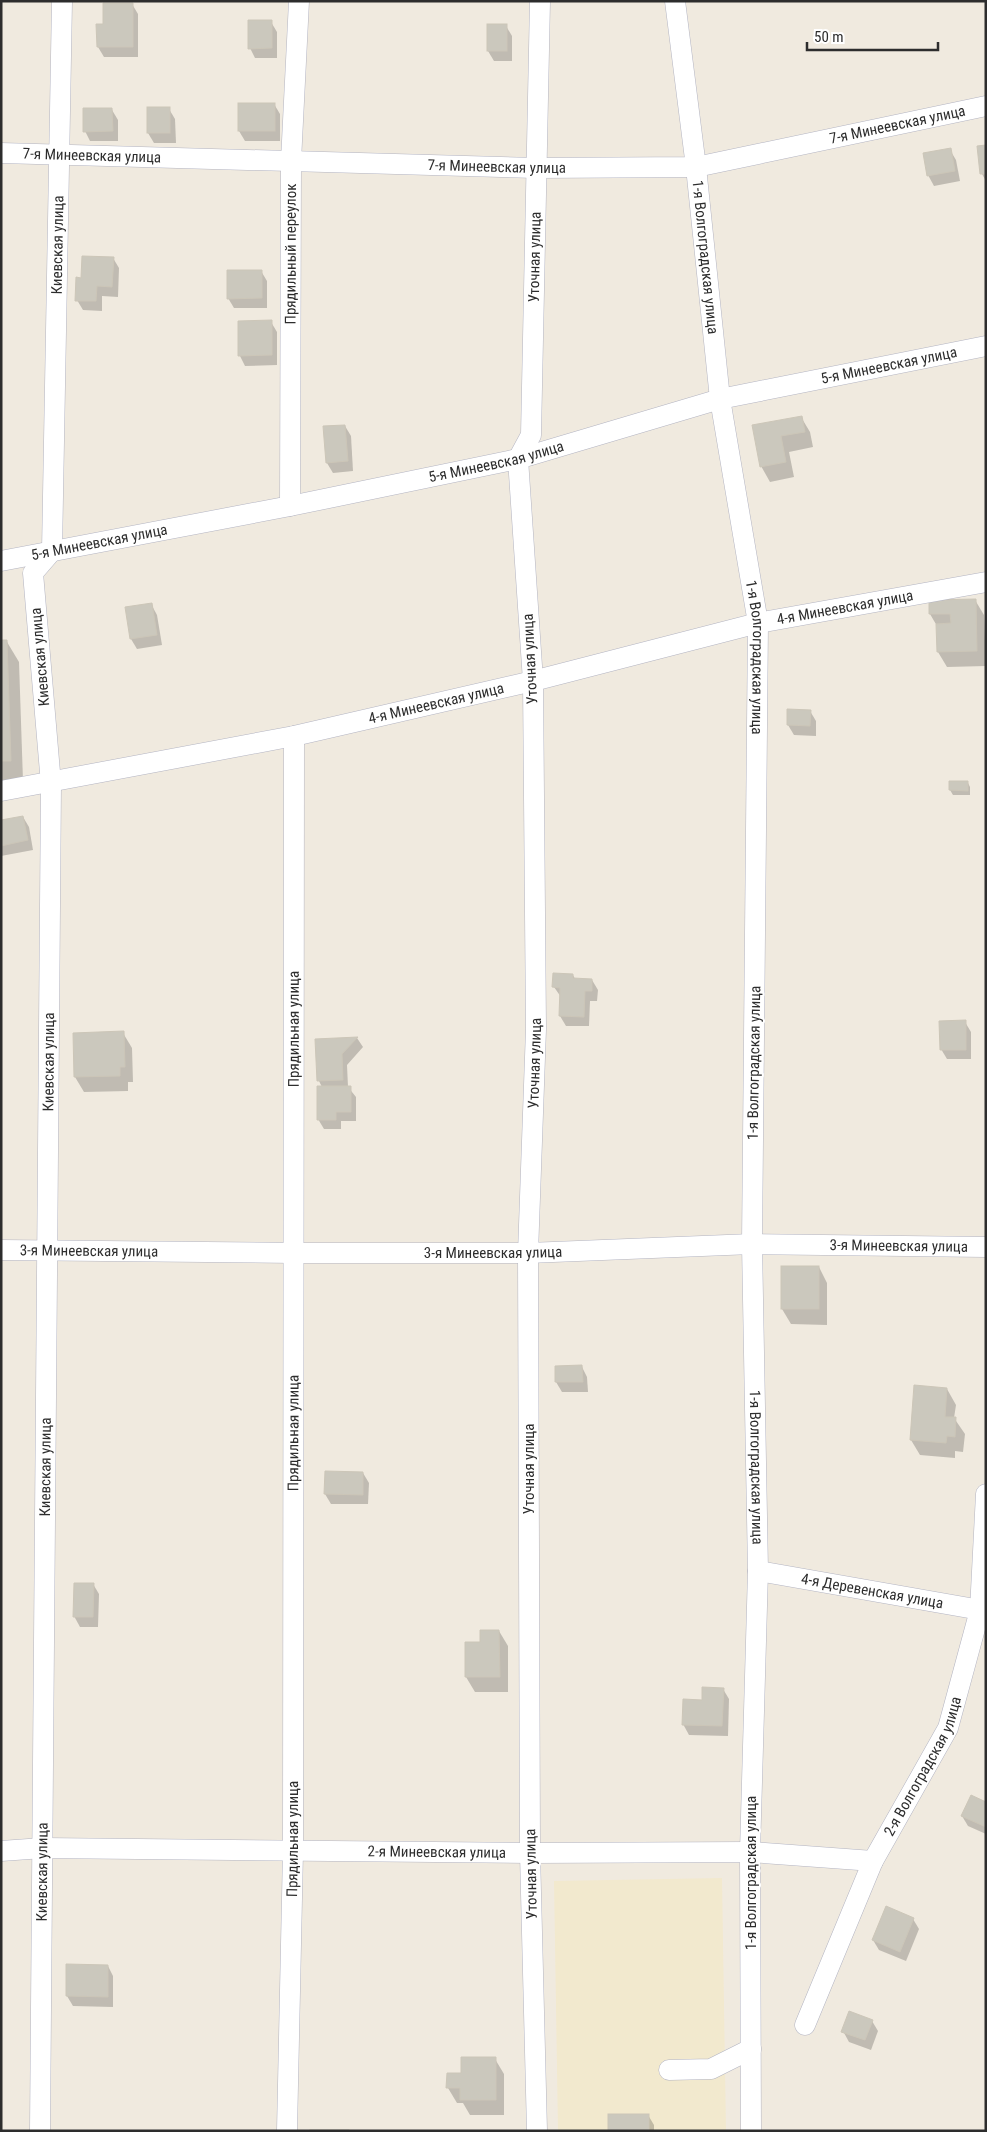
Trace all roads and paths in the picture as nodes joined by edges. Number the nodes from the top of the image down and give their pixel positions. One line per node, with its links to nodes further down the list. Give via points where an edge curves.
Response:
1 (62, 1): 7 (street, Киевская улица)
2 (299, 1): 8 (street, Прядильный переулок)
3 (540, 1): 10 (street, Уточная улица)
4 (675, 1): 9 (street, 1-я Волгоградская улица)
5 (986, 106): 9 (street, 7-я Минеевская улица)
6 (1, 153): 7 (street, 7-я Минеевская улица)
7 (58, 153): 8 (street, 7-я Минеевская улица); 15 (street, Киевская улица)
8 (291, 161): 10 (street, 7-я Минеевская улица); 14 (street, Прядильный переулок)
9 (696, 167): 10 (street, 7-я Минеевская улица); 12 (street, 1-я Волгоградская улица)
10 (536, 168): 13 (street, Уточная улица, via 531,435)
11 (986, 346): 12 (street, 5-я Минеевская улица)
12 (720, 400): 13 (street, 5-я Минеевская улица); 18 (street, 1-я Волгоградская улица)
13 (518, 459): 14 (street, 5-я Минеевская улица); 19 (street, Уточная улица)
14 (290, 506): 15 (street, 5-я Минеевская улица)
15 (52, 551): 16 (street, 5-я Минеевская улица); 21 (street, Киевская улица, via 33,573)
16 (1, 561)
17 (986, 582): 18 (street, 4-я Минеевская улица)
18 (758, 623): 19 (street, 4-я Минеевская улица); 23 (street, 1-я Волгоградская улица)
19 (532, 681): 20 (street, 4-я Минеевская улица); 27 (street, Уточная улица, via 536,1029)
20 (294, 736): 21 (street, 4-я Минеевская улица); 28 (street, Прядильная улица)
21 (51, 784): 22 (street, 4-я Минеевская улица); 26 (street, Киевская улица)
22 (1, 791)
23 (752, 1244): 24 (street, 3-я Минеевская улица); 27 (street, 3-я Минеевская улица); 30 (street, 1-я Волгоградская улица)
24 (986, 1247)
25 (1, 1250): 26 (street, 3-я Минеевская улица)
26 (49, 1252): 28 (street, 3-я Минеевская улица); 32 (street, Киевская улица)
27 (528, 1252): 28 (street, 3-я Минеевская улица); 36 (street, Уточная улица)
28 (295, 1253): 34 (street, Прядильная улица)
29 (986, 1494): 31 (street, 2-я Волгоградская улица)
30 (758, 1571): 31 (street, 4-я Деревенская улица); 35 (street, 1-я Волгоградская улица)
31 (983, 1610): 37 (street, 2-я Волгоградская улица, via 948,1728)
32 (43, 1848): 33 (street, 2-я Минеевская улица); 34 (street, 2-я Минеевская улица); 41 (street, Киевская улица)
33 (1, 1851)
34 (293, 1851): 36 (street, 2-я Минеевская улица); 42 (street, Прядильная улица)
35 (750, 1852): 36 (street, 2-я Минеевская улица); 37 (street, 2-я Минеевская улица); 39 (street, 1-я Волгоградская улица)
36 (530, 1853): 43 (street, Уточная улица)
37 (873, 1861): 38 (street, 2-я Волгоградская улица)
38 (805, 2026)
39 (751, 2049): 40 (street, via 711,2068); 44 (street, 1-я Волгоградская улица)
40 (669, 2070)
41 (40, 2131)
42 (287, 2131)
43 (537, 2131)
44 (751, 2131)

